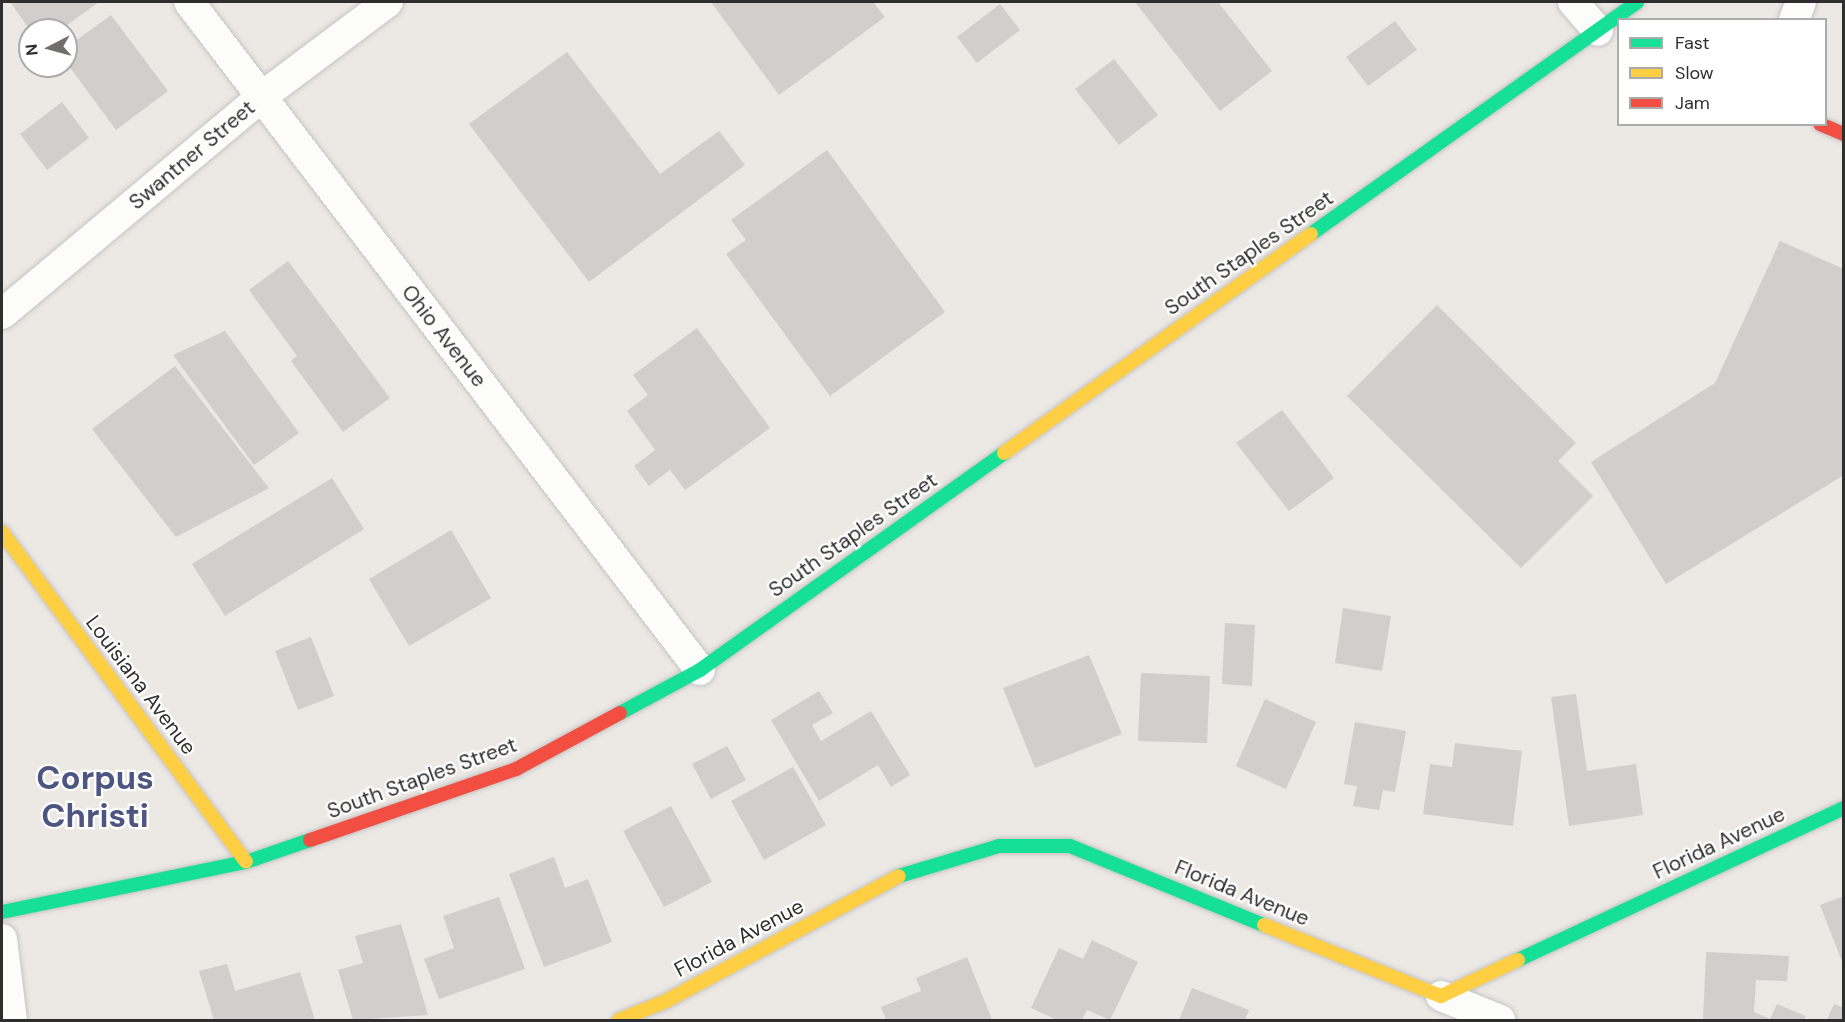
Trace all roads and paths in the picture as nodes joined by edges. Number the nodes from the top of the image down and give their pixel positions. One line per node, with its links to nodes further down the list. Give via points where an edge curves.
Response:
1 (189, 2): 9 (street, Ohio Avenue)
2 (388, 2): 9 (street, Swantner Street)
3 (1573, 2): 8 (street)
4 (1637, 2): 6 (main road, South Staples Street)
5 (1802, 2): 7 (street)
6 (1623, 18)
7 (1795, 18)
8 (1608, 35): 14 (main road, South Staples Street)
9 (260, 98): 12 (street, Swantner Street); 14 (street, Ohio Avenue)
10 (1825, 126): 11 (main road)
11 (1844, 134)
12 (2, 314)
13 (2, 532): 16 (main road, Louisiana Avenue)
14 (700, 670): 16 (main road, South Staples Street, via 516,769)
15 (1844, 808): 19 (main road, Florida Avenue)
16 (246, 862): 17 (main road, South Staples Street)
17 (2, 912)
18 (2, 939): 20 (street)
19 (1441, 996): 21 (main road, Florida Avenue, via 1070,846 999,846 903,874 666,1001); 22 (street)
20 (12, 1020)
21 (619, 1020)
22 (1500, 1020)

